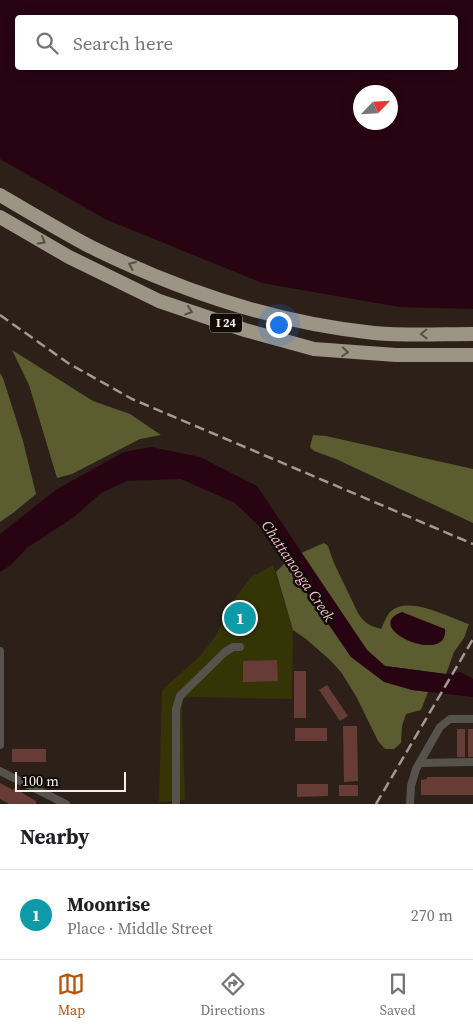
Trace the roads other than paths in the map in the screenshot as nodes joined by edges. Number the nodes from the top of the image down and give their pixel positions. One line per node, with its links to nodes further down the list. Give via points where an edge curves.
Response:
1 (0, 195): 3 (highway, I 24, one-way to 1, via 358,331 235,305 173,283 88,245)
2 (0, 217): 4 (highway, I 24, one-way to 4, via 69,257 159,302 245,330 314,349 396,355)
3 (473, 334)
4 (473, 355)
5 (240, 646): 15 (street, via 226,652 180,696 176,709)
6 (0, 651): 8 (street)
7 (473, 719): 10 (street, via 445,722)
8 (0, 745)
9 (473, 762): 10 (street)
10 (420, 763): 16 (street, via 410,786)
11 (0, 771): 12 (street)
12 (46, 795): 13 (street); 14 (street)
13 (47, 804)
14 (66, 804)
15 (176, 804)
16 (410, 804)

